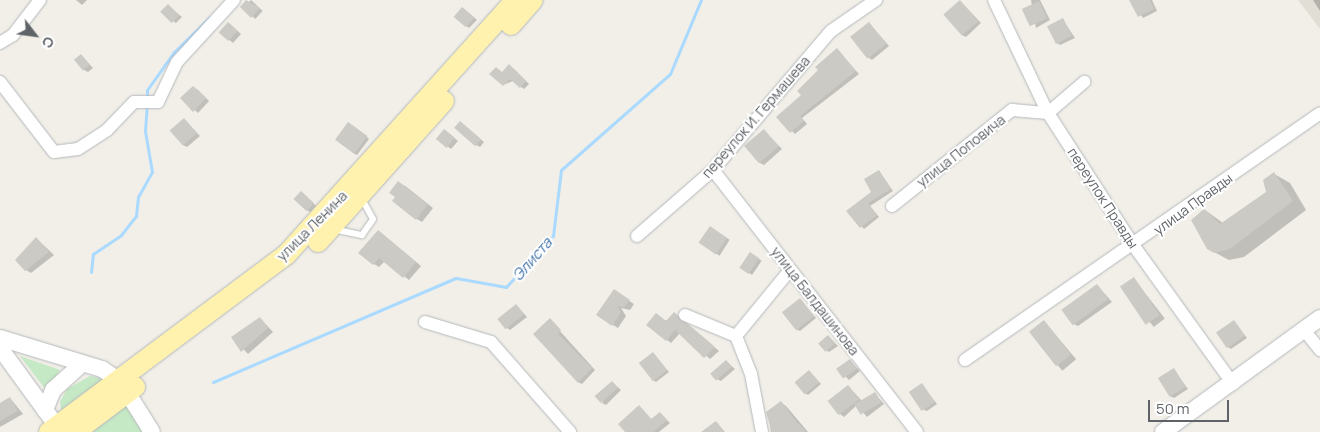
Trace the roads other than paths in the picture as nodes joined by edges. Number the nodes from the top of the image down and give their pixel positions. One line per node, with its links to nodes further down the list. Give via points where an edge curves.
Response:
1 (40, 0): 7 (street, via 13,35)
2 (234, 0): 8 (street, via 177,62 155,102 140,102 125,108 107,130 78,150 54,152)
3 (516, 0): 28 (main road, улица Ленина, via 286,255)
4 (533, 0): 28 (main road, улица Ленина, via 362,197 295,265)
5 (876, 0): 12 (street, переулок И. Гермашева, via 831,31)
6 (994, 0): 10 (street, переулок Правды)
7 (0, 43)
8 (0, 82)
9 (1084, 82): 10 (street)
10 (1048, 113): 13 (street, улица Поповича, via 1012,110); 15 (street, переулок Правды)
11 (1320, 113): 15 (street, улица Правды)
12 (714, 170): 14 (street, переулок И. Гермашева); 16 (street, улица Балдашинова)
13 (892, 206)
14 (637, 236)
15 (1134, 246): 25 (street, улица Правды); 27 (street, переулок Правды)
16 (790, 270): 21 (street); 34 (street, улица Балдашинова)
17 (685, 315): 21 (street)
18 (1320, 318): 20 (street)
19 (425, 322): 32 (street, via 491,342)
20 (1304, 330): 24 (street); 27 (street)
21 (736, 336): 33 (street, via 751,374)
22 (0, 338): 26 (street)
23 (0, 348): 29 (street)
24 (1320, 350)
25 (966, 360)
26 (80, 366): 28 (street, via 102,369); 29 (street, via 53,390)
27 (1233, 384): 35 (street)
28 (124, 386): 30 (main road, улица Ленина); 31 (street)
29 (45, 410): 30 (street)
30 (61, 431)
31 (152, 432)
32 (570, 432)
33 (762, 432)
34 (917, 432)
35 (1164, 432)

